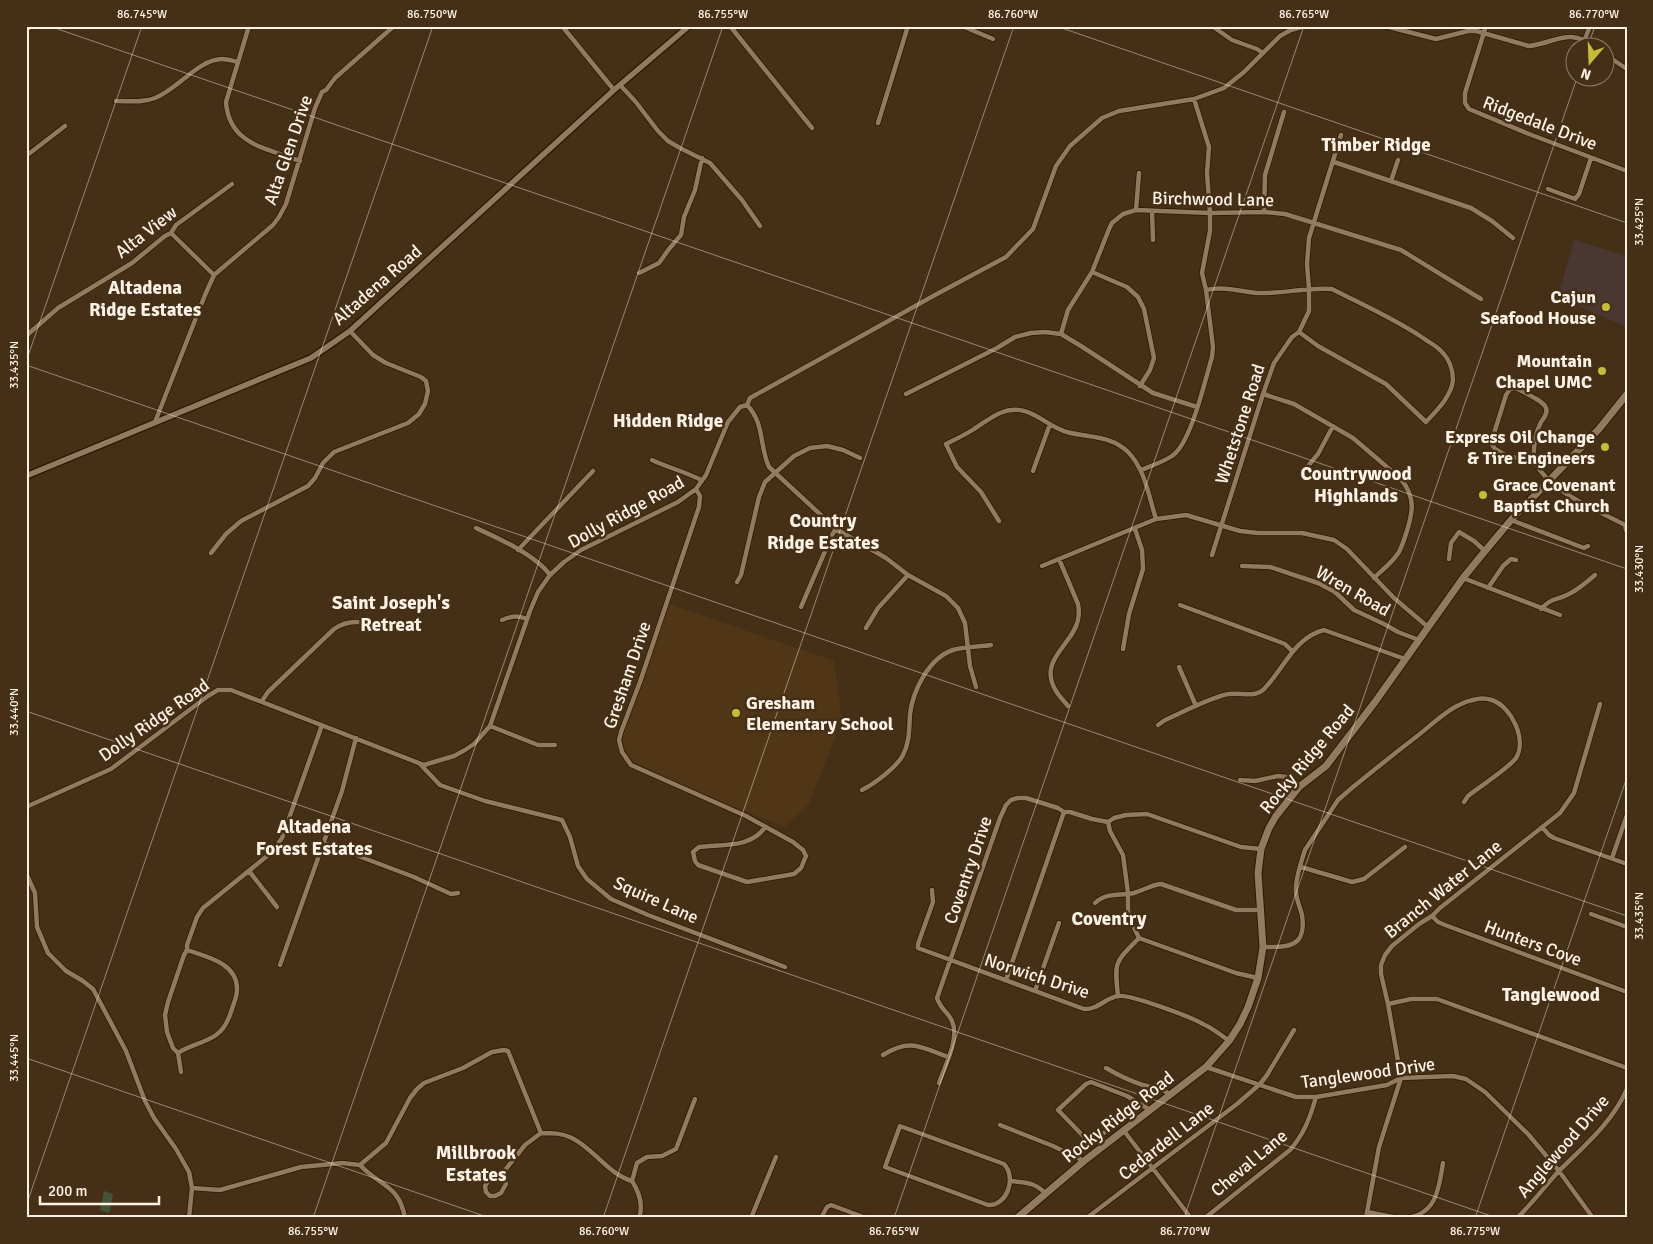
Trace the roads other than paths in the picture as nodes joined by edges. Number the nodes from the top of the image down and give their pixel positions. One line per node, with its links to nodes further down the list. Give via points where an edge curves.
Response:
1 (249, 26): 19 (street)
2 (394, 26): 35 (street, Alta Glen Drive, via 322,92)
3 (562, 26): 23 (street)
4 (689, 26): 22 (street, Altadena Road)
5 (730, 26): 29 (street)
6 (908, 26): 27 (street)
7 (962, 26): 17 (street)
8 (1212, 26): 18 (street, via 1232,40)
9 (1305, 26): 18 (street, Dolly Ridge Road, via 1280,36)
10 (1385, 26): 13 (street)
11 (1486, 26): 14 (street, Ridgedale Drive)
12 (1590, 26): 16 (street)
13 (1392, 27): 14 (street, via 1436,38 1468,31)
14 (1483, 33): 15 (street, via 1529,46 1557,37); 33 (street, Ridgedale Drive, via 1465,93 1468,109)
15 (1571, 38)
16 (1585, 38)
17 (994, 39)
18 (1262, 53): 24 (street, Dolly Ridge Road, via 1224,88)
19 (238, 62): 25 (street, via 212,60 154,98 138,102); 35 (street, via 226,102 227,114 237,134)
20 (1616, 62): 21 (street)
21 (1627, 69)
22 (620, 86): 23 (street, Altadena Road); 32 (street, via 668,141)
23 (614, 90): 57 (street, Altadena Road)
24 (1194, 99): 45 (street, via 1209,146 1206,173); 65 (street, Dolly Ridge Road, via 1119,111 1102,118 1070,146 1056,166 1033,229 1006,257 772,385 753,396)
25 (116, 101)
26 (1284, 112): 44 (street, via 1265,175)
27 (878, 123)
28 (64, 126): 31 (street)
29 (812, 128)
30 (1341, 135): 36 (street, Whetstone Road)
31 (26, 156)
32 (702, 158): 47 (street, via 719,172); 52 (street, via 681,235 659,263)
33 (1591, 158): 37 (street, Ridgedale Drive); 41 (street, via 1575,199)
34 (1398, 160): 39 (street)
35 (300, 161): 53 (street, Alta Glen Drive, via 280,217)
36 (1334, 162): 39 (street); 46 (street, Whetstone Road)
37 (1627, 171)
38 (1139, 173): 42 (street)
39 (1391, 181): 49 (street, via 1471,208)
40 (232, 184): 48 (street, Alta View, via 176,225)
41 (1548, 189)
42 (1136, 210): 43 (street, Birchwood Lane); 51 (street, Birchwood Lane, via 1123,214 1112,223)
43 (1152, 211): 45 (street, Birchwood Lane); 50 (street)
44 (1264, 212): 45 (street, Birchwood Lane); 46 (street, Birchwood Lane, via 1285,214)
45 (1210, 213): 55 (street, via 1202,273)
46 (1314, 224): 54 (street, Whetstone Road, via 1307,252); 56 (street, Birchwood Lane, via 1401,250)
47 (760, 226)
48 (171, 233): 53 (street); 60 (street, Alta View, via 132,263 58,308)
49 (1513, 238)
50 (1153, 240)
51 (1092, 272): 59 (street, Birchwood Lane, via 1068,310); 61 (street, via 1126,287 1144,309 1154,358)
52 (639, 273)
53 (214, 275): 67 (street, Alta Glen Drive)
54 (1310, 289): 55 (street, via 1257,293 1226,288); 58 (street, Whetstone Road, via 1308,311); 58 (street, via 1332,289 1406,326 1440,350 1452,372 1450,392 1426,422 1386,384)
55 (1206, 290): 66 (street, via 1213,347)
56 (1480, 299)
57 (350, 331): 67 (street, Altadena Road, via 311,358); 93 (street, via 386,363 426,381 428,392 419,414 408,423 334,452 308,486 241,521)
58 (1298, 332): 63 (street, Whetstone Road, via 1274,363)
59 (1061, 334): 61 (street); 62 (street, via 1031,333 1015,337)
60 (26, 336)
61 (1140, 386): 66 (street)
62 (906, 394)
63 (1263, 394): 69 (street, via 1294,404); 85 (street, Whetstone Road)
64 (1627, 394): 79 (main road, Rocky Ridge Road)
65 (747, 404): 77 (street, via 758,422 766,459); 80 (street, Dolly Ridge Road, via 740,407 728,422)
66 (1197, 407): 74 (street, via 1180,450)
67 (155, 423): 78 (street, Altadena Road)
68 (1050, 424): 74 (street, via 1066,432 1112,441 1128,452); 76 (street); 84 (street, via 1034,414 1017,410 1000,413 946,444 957,466 981,492)
69 (1333, 426): 73 (street); 103 (street, via 1353,438 1401,479 1411,495 1413,510 1402,546)
70 (860, 458): 77 (street, via 827,446 810,448 794,456)
71 (652, 460): 80 (street)
72 (1534, 461): 72 (street, via 1536,436 1547,413 1546,407 1516,388 1506,395 1491,443 1507,456); 79 (street)
73 (1308, 466)
74 (1141, 470): 82 (street)
75 (593, 471): 91 (street)
76 (1033, 471)
77 (776, 472): 87 (street); 105 (street, via 765,482 759,497)
78 (26, 476)
79 (1550, 479): 83 (main road, Rocky Ridge Road); 89 (street, via 1566,493 1625,525)
80 (701, 480): 81 (street, Dolly Ridge Road)
81 (696, 489): 100 (street, Dolly Ridge Road, via 678,502 581,550); 142 (street, Gresham Drive, via 700,496 699,507 621,732 620,746 631,765)
82 (1156, 519): 85 (street, via 1186,515); 88 (street)
83 (1511, 520): 90 (street, via 1584,548); 92 (main road, Rocky Ridge Road)
84 (999, 521)
85 (1222, 526): 94 (street, Whetstone Road); 103 (street, via 1252,533 1302,533 1334,540)
86 (476, 528): 91 (street)
87 (836, 529): 101 (street); 108 (street)
88 (1135, 529): 95 (street); 119 (street, via 1142,550 1143,569 1129,614)
89 (1626, 530)
90 (1588, 546)
91 (518, 550): 100 (street)
92 (1485, 551): 96 (street, via 1459,532 1451,543); 104 (main road, Rocky Ridge Road)
93 (211, 553)
94 (1212, 555)
95 (1059, 559): 98 (street); 126 (street, via 1079,611 1074,629 1051,666 1052,683)
96 (1449, 559)
97 (1516, 560): 106 (street, via 1511,559 1503,566)
98 (1042, 566)
99 (1242, 566): 116 (street, Wren Road, via 1270,567 1318,582 1335,592 1354,610)
100 (550, 575): 111 (street, Dolly Ridge Road, via 538,592)
101 (908, 575): 115 (street, via 878,608); 118 (street, via 946,596 958,608 965,623)
102 (1596, 575): 109 (street, via 1573,592 1549,600)
103 (1374, 578): 113 (street)
104 (1463, 578): 106 (street); 113 (main road, Rocky Ridge Road)
105 (737, 582)
106 (1488, 588): 109 (street)
107 (1180, 605): 120 (street, via 1285,644)
108 (801, 607)
109 (1541, 608): 110 (street)
110 (1560, 615)
111 (527, 619): 112 (street, via 512,616); 130 (street, Dolly Ridge Road)
112 (502, 620)
113 (1428, 627): 116 (main road, Rocky Ridge Road)
114 (385, 628): 124 (street, via 354,621 342,624)
115 (866, 628)
116 (1419, 640): 121 (main road, Rocky Ridge Road)
117 (992, 645): 118 (street)
118 (968, 648): 123 (street); 136 (street, via 944,654 925,674 912,705 909,739 903,756 895,766)
119 (1123, 649)
120 (1292, 651): 121 (street, via 1313,633 1324,630); 127 (street, via 1264,689 1254,695 1226,694)
121 (1405, 659): 135 (main road, Rocky Ridge Road, via 1326,766)
122 (1179, 667): 127 (street)
123 (976, 687)
124 (262, 701): 128 (street, Dolly Ridge Road); 138 (street, Dolly Ridge Road, via 231,690 218,690 112,768)
125 (1600, 704): 143 (street, Branch Water Lane, via 1574,793 1568,804)
126 (1068, 706)
127 (1196, 706): 129 (street)
128 (322, 725): 131 (street, Dolly Ridge Road); 150 (street, via 282,838 272,852)
129 (1158, 725)
130 (490, 726): 132 (street, via 538,745); 133 (street, Dolly Ridge Road, via 474,744 454,756 424,765)
131 (356, 738): 133 (street, Dolly Ridge Road); 144 (street)
132 (555, 745)
133 (419, 763): 167 (street, Squire Lane, via 440,784 485,801 562,820 578,866 611,899)
134 (1240, 780): 135 (street, via 1255,781 1278,776 1291,779)
135 (1299, 787): 146 (main road, Rocky Ridge Road, via 1276,816)
136 (862, 790)
137 (1464, 802): 149 (street, via 1514,760 1519,752 1519,737 1512,719 1491,699 1462,703 1445,714 1338,800 1305,850)
138 (26, 807)
139 (1064, 812): 141 (street, Coventry Drive); 165 (street, Coventry Drive, via 1026,798 1018,798 1006,805); 169 (street)
140 (1627, 815): 147 (street)
141 (1108, 822): 146 (street, via 1126,815 1146,814 1241,847); 154 (street, via 1123,855)
142 (766, 826): 142 (street, Gresham Drive, via 803,850 806,856 794,874 748,882 698,865 695,861 693,852 699,847 750,841)
143 (1543, 828): 147 (street, via 1554,838); 159 (street, Branch Water Lane)
144 (324, 843): 153 (street, via 451,894); 166 (street)
145 (1405, 847): 149 (street, via 1364,879 1352,882)
146 (1262, 849): 157 (main road, Rocky Ridge Road, via 1258,873)
147 (1612, 858): 148 (street)
148 (1627, 864)
149 (1301, 867): 163 (street, via 1296,888 1302,913 1300,935 1297,941 1286,947)
150 (249, 871): 156 (street); 164 (street, via 203,908 196,917)
151 (26, 872): 204 (street, via 35,893 37,928 48,953 66,971 92,989 100,1000 126,1051 145,1102 185,1163)
152 (932, 890): 165 (street, Norwich Drive, via 933,902 918,948)
153 (458, 893)
154 (1128, 894): 155 (street, via 1106,896); 157 (street, via 1161,884 1236,910); 162 (street, via 1130,922)
155 (1095, 903)
156 (277, 907)
157 (1259, 910): 163 (main road, Rocky Ridge Road)
158 (1591, 914): 161 (street)
159 (1432, 916): 171 (street, Hunters Cove, via 1445,925); 173 (street, Branch Water Lane, via 1385,955 1381,974)
160 (1059, 924): 170 (street)
161 (1627, 927)
162 (1139, 938): 168 (street); 172 (street, via 1116,966)
163 (1263, 947): 168 (main road, Rocky Ridge Road)
164 (187, 950): 176 (street, via 165,1015 167,1032); 176 (street, via 226,966 236,982 237,992 228,1022 218,1034)
165 (951, 961): 169 (street, Norwich Drive); 178 (street, Coventry Drive, via 937,998 955,1030 955,1040)
166 (280, 966)
167 (785, 967)
168 (1258, 978): 175 (main road, Rocky Ridge Road, via 1248,1008)
169 (1006, 980): 170 (street, Norwich Drive)
170 (1035, 991): 172 (street, Norwich Drive, via 1084,1009 1095,1008)
171 (1627, 992)
172 (1118, 996): 175 (street, via 1132,997 1200,1022)
173 (1388, 1004): 181 (street, via 1411,999 1438,1000); 183 (street, Branch Water Lane)
174 (1294, 1030): 185 (street, Cedardell Lane)
175 (1229, 1041): 179 (main road, Rocky Ridge Road)
176 (178, 1053): 182 (street)
177 (883, 1055): 178 (street, via 906,1045)
178 (948, 1057): 184 (street, Coventry Drive)
179 (1206, 1067): 185 (street, Tanglewood Drive); 187 (main road, Rocky Ridge Road)
180 (1106, 1068): 187 (street, via 1122,1078 1164,1090)
181 (1627, 1068)
182 (180, 1072)
183 (1401, 1078): 188 (street, Tanglewood Drive, via 1387,1085); 200 (street, Tanglewood Drive, via 1453,1076 1466,1079 1510,1115); 206 (street, Branch Water Lane, via 1378,1146)
184 (939, 1083)
185 (1260, 1084): 188 (street, Tanglewood Drive, via 1296,1097); 199 (street, Cedardell Lane)
186 (1627, 1089): 200 (street, Anglewood Drive, via 1600,1131)
187 (1170, 1095): 191 (main road, Rocky Ridge Road)
188 (1316, 1096): 216 (street, Cheval Lane, via 1309,1121 1290,1150)
189 (695, 1099): 202 (street, via 676,1149 662,1156 642,1158 637,1163)
190 (1136, 1102): 190 (street, via 1113,1089 1091,1082 1058,1110 1088,1140 1104,1133); 191 (street)
191 (1150, 1110): 193 (main road, Rocky Ridge Road)
192 (1000, 1124): 196 (street)
193 (1124, 1131): 196 (main road, Rocky Ridge Road); 199 (street)
194 (541, 1133): 198 (street, via 508,1051 492,1052 417,1088 386,1143); 201 (street, via 525,1145); 202 (street, via 572,1138 619,1176)
195 (776, 1157): 211 (street)
196 (1084, 1161): 205 (main road, Rocky Ridge Road)
197 (1443, 1163): 218 (street, via 1435,1200 1422,1213)
198 (360, 1165): 204 (street, via 342,1163 301,1168 220,1190); 209 (street, via 396,1194)
199 (1153, 1168): 207 (street, Cedardell Lane); 215 (street)
200 (1559, 1171): 219 (street, Anglewood Drive); 220 (street, Tanglewood Drive)
201 (502, 1174): 201 (street, via 506,1184 504,1188 490,1196 485,1186 492,1176)
202 (632, 1181): 210 (street, via 641,1199)
203 (1011, 1181): 203 (street, via 1002,1200 988,1205 885,1167 900,1126 998,1161 1007,1167); 205 (street, via 1034,1184)
204 (192, 1188): 208 (street)
205 (1046, 1194): 214 (main road, Rocky Ridge Road)
206 (1366, 1215): 217 (street)
207 (1088, 1217)
208 (189, 1218)
209 (405, 1218)
210 (639, 1218)
211 (751, 1218)
212 (821, 1218): 213 (street, via 831,1205)
213 (866, 1218)
214 (1017, 1218)
215 (1192, 1218)
216 (1205, 1218)
217 (1398, 1218)
218 (1406, 1218)
219 (1517, 1218)
220 (1593, 1218)

